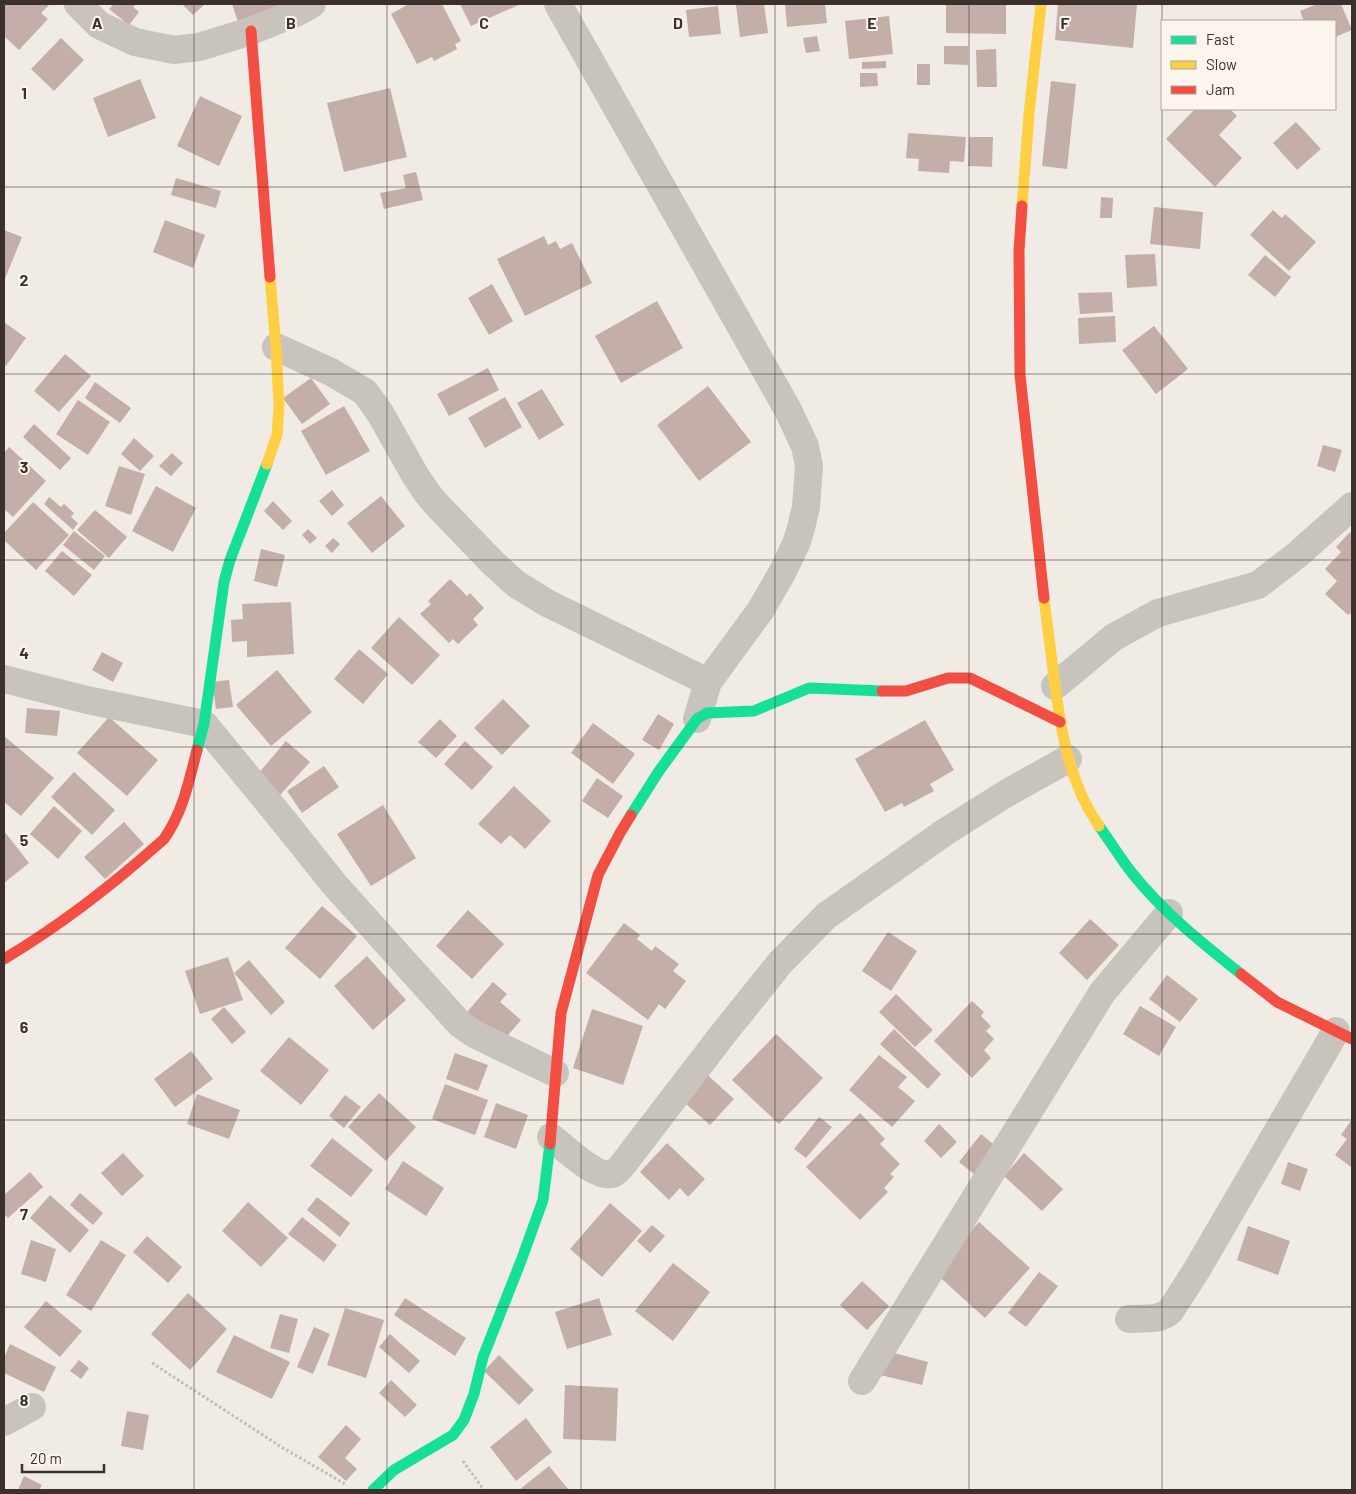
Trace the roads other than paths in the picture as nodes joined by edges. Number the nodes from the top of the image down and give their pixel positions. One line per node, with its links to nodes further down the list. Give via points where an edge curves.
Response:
1 (78, 4): 5 (street, via 99,25 135,42 174,50 199,47)
2 (312, 4): 5 (street)
3 (558, 4): 9 (street, via 788,410 805,446 809,484 796,544 760,610)
4 (1041, 4): 10 (street, via 1019,251 1020,376)
5 (251, 31): 6 (street)
6 (276, 348): 9 (street, via 331,372 365,392 427,493 516,584 547,603); 13 (street, via 277,435 224,582)
7 (1352, 506): 10 (street, via 1258,585 1158,613 1114,638)
8 (4, 679): 13 (street)
9 (708, 682): 11 (street)
10 (1055, 686): 12 (street)
11 (697, 719): 12 (street, via 707,713 754,712 809,688 906,691 959,677 980,682); 18 (street, via 659,771 598,875 561,1013)
12 (1060, 722): 14 (street)
13 (204, 724): 16 (street, via 184,800 164,839 73,912); 18 (street, via 334,884 460,1024)
14 (1068, 759): 15 (street, via 1087,808 1132,873); 19 (street, via 945,832 826,916 780,962 616,1171 608,1174 592,1169)
15 (1169, 913): 17 (street, via 1195,938 1277,1002); 21 (street, via 1102,993)
16 (4, 959)
17 (1344, 1035): 20 (street, via 1171,1310 1160,1318)
18 (555, 1073): 19 (street)
19 (551, 1137): 24 (street, via 543,1200 483,1357 464,1420 453,1435 394,1470)
20 (1129, 1319)
21 (862, 1381)
22 (32, 1407): 23 (street)
23 (4, 1422)
24 (373, 1490)

